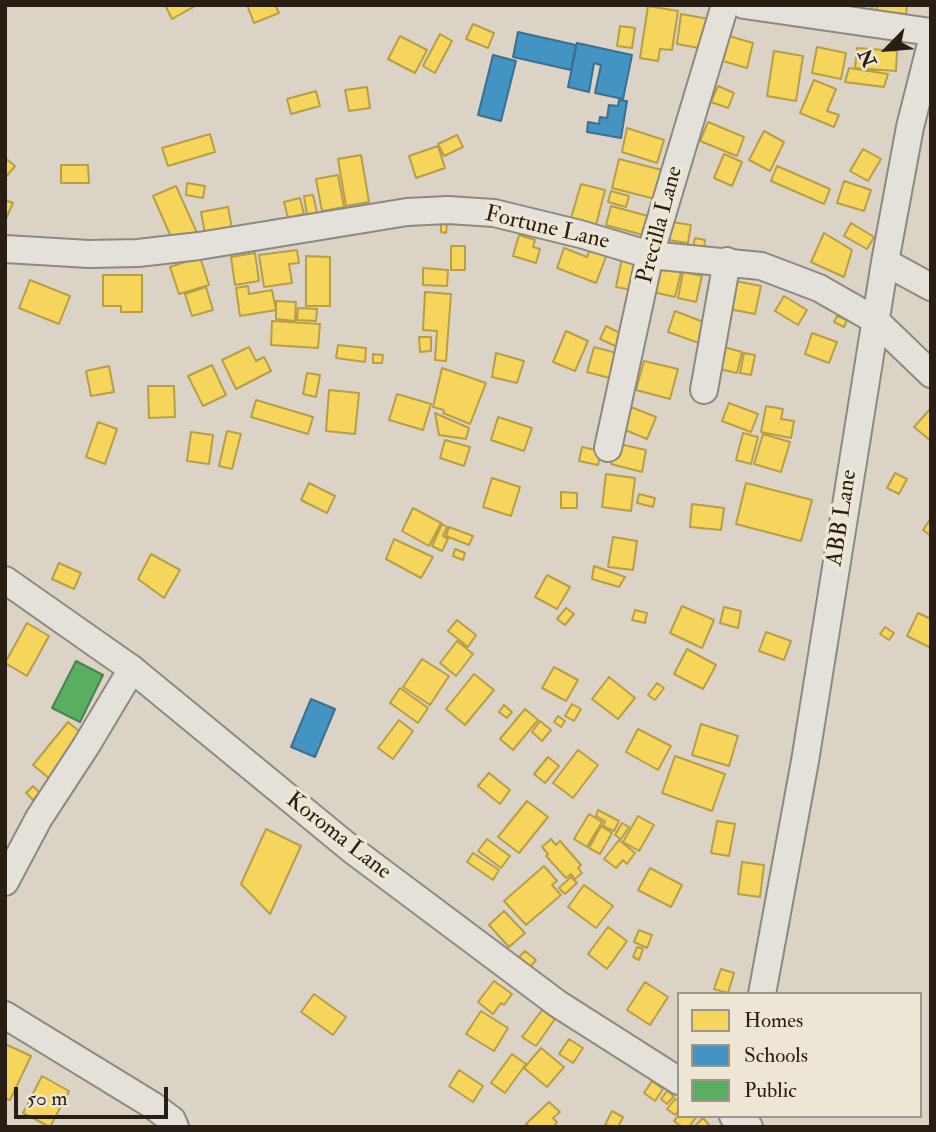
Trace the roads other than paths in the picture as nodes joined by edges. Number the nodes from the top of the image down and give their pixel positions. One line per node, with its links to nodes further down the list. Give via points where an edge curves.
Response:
1 (725, 5): 6 (street, Precilla Lane)
2 (744, 5): 3 (street)
3 (931, 32)
4 (931, 44): 8 (street, ABB Lane)
5 (5, 249): 6 (street, Fortune Lane, via 138,253 407,212 448,210 494,213)
6 (650, 255): 7 (street, Fortune Lane); 13 (street, Precilla Lane)
7 (727, 261): 10 (street, Fortune Lane, via 761,266 819,288); 12 (street)
8 (885, 262): 9 (street); 10 (street, ABB Lane)
9 (931, 287)
10 (875, 320): 11 (street, Fortune Lane); 17 (street, ABB Lane, via 805,761)
11 (931, 374)
12 (704, 390)
13 (608, 448)
14 (8, 584): 15 (street, Koroma Lane)
15 (132, 669): 16 (street, via 39,818); 19 (street, Koroma Lane, via 351,849 558,1004)
16 (5, 882)
17 (762, 992)
18 (5, 1015): 20 (street, via 152,1105)
19 (677, 1080)
20 (175, 1127)

